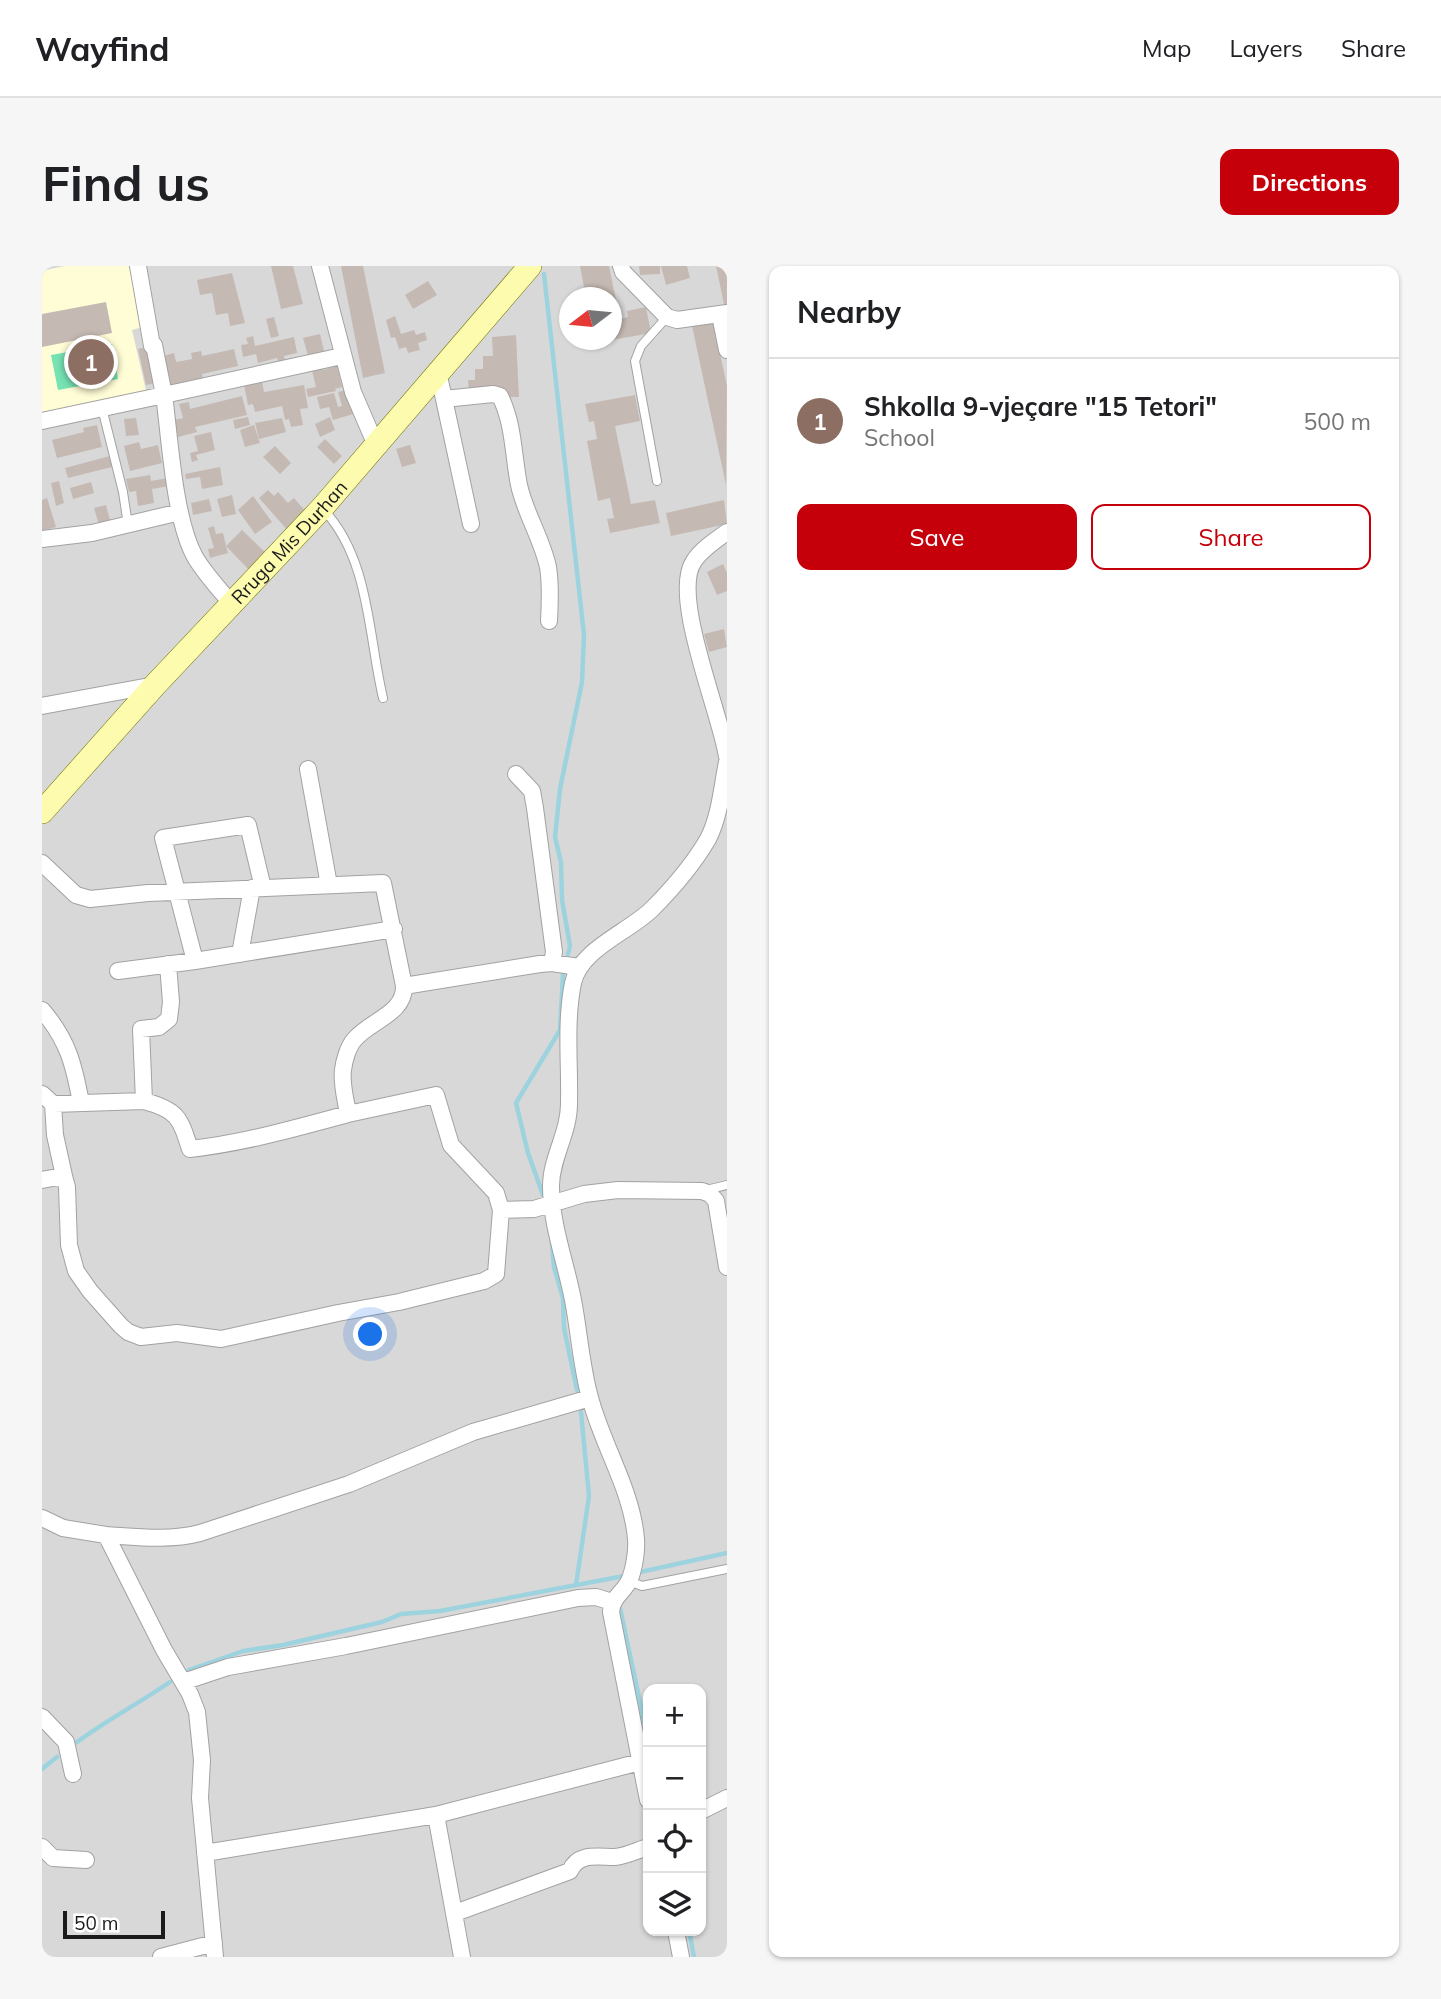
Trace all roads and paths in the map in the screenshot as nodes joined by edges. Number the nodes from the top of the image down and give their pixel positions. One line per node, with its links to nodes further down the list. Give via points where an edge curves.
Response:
1 (138, 266): 10 (street)
2 (320, 266): 8 (street)
3 (530, 266): 9 (street, Rruga Mis Durhan)
4 (621, 266): 6 (street)
5 (723, 314): 6 (street, via 677,320); 7 (street)
6 (667, 317): 15 (lane, via 641,346 635,361)
7 (727, 350)
8 (342, 356): 10 (street); 14 (street)
9 (438, 372): 11 (street); 14 (street, Rruga Mis Durhan)
10 (164, 395): 12 (street); 17 (street)
11 (444, 399): 18 (street); 23 (street, via 500,396 512,428 519,486 548,566)
12 (102, 408): 13 (street); 19 (lane)
13 (42, 421)
14 (375, 443): 16 (street, Rruga Mis Durhan)
15 (657, 481)
16 (322, 508): 22 (street, Rruga Mis Durhan); 25 (lane, via 346,539 353,558 372,629)
17 (180, 512): 19 (street); 22 (street, via 193,554)
18 (471, 524)
19 (128, 525): 21 (street)
20 (727, 532): 27 (street, via 693,562 686,594)
21 (42, 539)
22 (232, 604): 24 (street, Rruga Mis Durhan)
23 (549, 621)
24 (155, 685): 26 (street); 31 (street, Rruga Mis Durhan)
25 (383, 698)
26 (42, 706)
27 (727, 759): 30 (street)
28 (308, 769): 34 (street)
29 (516, 774): 40 (street, via 532,791)
30 (718, 806): 32 (street); 42 (street, via 708,838 673,886 638,923)
31 (42, 811)
32 (727, 830)
33 (42, 863): 36 (street, via 76,895 90,899)
34 (329, 885): 35 (street); 37 (street, via 383,883)
35 (258, 888): 36 (street); 36 (street, via 248,825 163,838); 38 (street)
36 (178, 891): 39 (street)
37 (394, 929): 38 (street); 44 (street)
38 (240, 954): 39 (street)
39 (195, 961): 41 (street)
40 (552, 963): 42 (street); 44 (street)
41 (167, 964): 43 (street); 47 (street, via 169,1019 159,1027 141,1029)
42 (579, 967): 55 (street, via 569,1018 568,1123 552,1176)
43 (118, 971)
44 (404, 986): 49 (street, via 398,1005 349,1047 343,1070)
45 (42, 1010): 48 (street, via 66,1042)
46 (48, 1099): 48 (street); 50 (street)
47 (144, 1101): 48 (street); 49 (street, via 176,1115 190,1149 261,1137)
48 (81, 1103)
49 (348, 1114): 56 (street, via 436,1095 451,1145 496,1193)
50 (48, 1136): 51 (street)
51 (64, 1176): 52 (street); 56 (street, via 69,1245 76,1271 121,1326 141,1337 177,1334 221,1339 484,1281 496,1274)
52 (42, 1180)
53 (727, 1185): 54 (lane)
54 (702, 1191): 55 (street, via 618,1190); 57 (street, via 716,1201)
55 (553, 1203): 56 (street); 58 (street)
56 (501, 1210)
57 (727, 1267)
58 (590, 1398): 60 (street, via 473,1432 349,1484 200,1533 165,1539); 62 (street, via 632,1520 635,1548)
59 (42, 1518): 60 (street, via 63,1528)
60 (106, 1535): 64 (street)
61 (727, 1569): 62 (lane, via 642,1586)
62 (629, 1581): 63 (street)
63 (612, 1602): 64 (street, via 578,1598 229,1667); 66 (street)
64 (183, 1682): 74 (street, via 201,1735)
65 (42, 1717): 67 (street, via 66,1742)
66 (640, 1762): 68 (street); 71 (street)
67 (73, 1774)
68 (643, 1776)
69 (727, 1798): 70 (street)
70 (703, 1810)
71 (436, 1815): 74 (street); 76 (street)
72 (42, 1847): 75 (street, via 53,1858)
73 (643, 1849): 76 (street, via 616,1857 597,1855 579,1860 570,1871)
74 (205, 1853): 78 (street)
75 (86, 1860)
76 (455, 1913): 80 (street)
77 (677, 1936): 81 (street)
78 (214, 1950): 79 (street)
79 (161, 1957)
80 (462, 1957)
81 (681, 1957)

